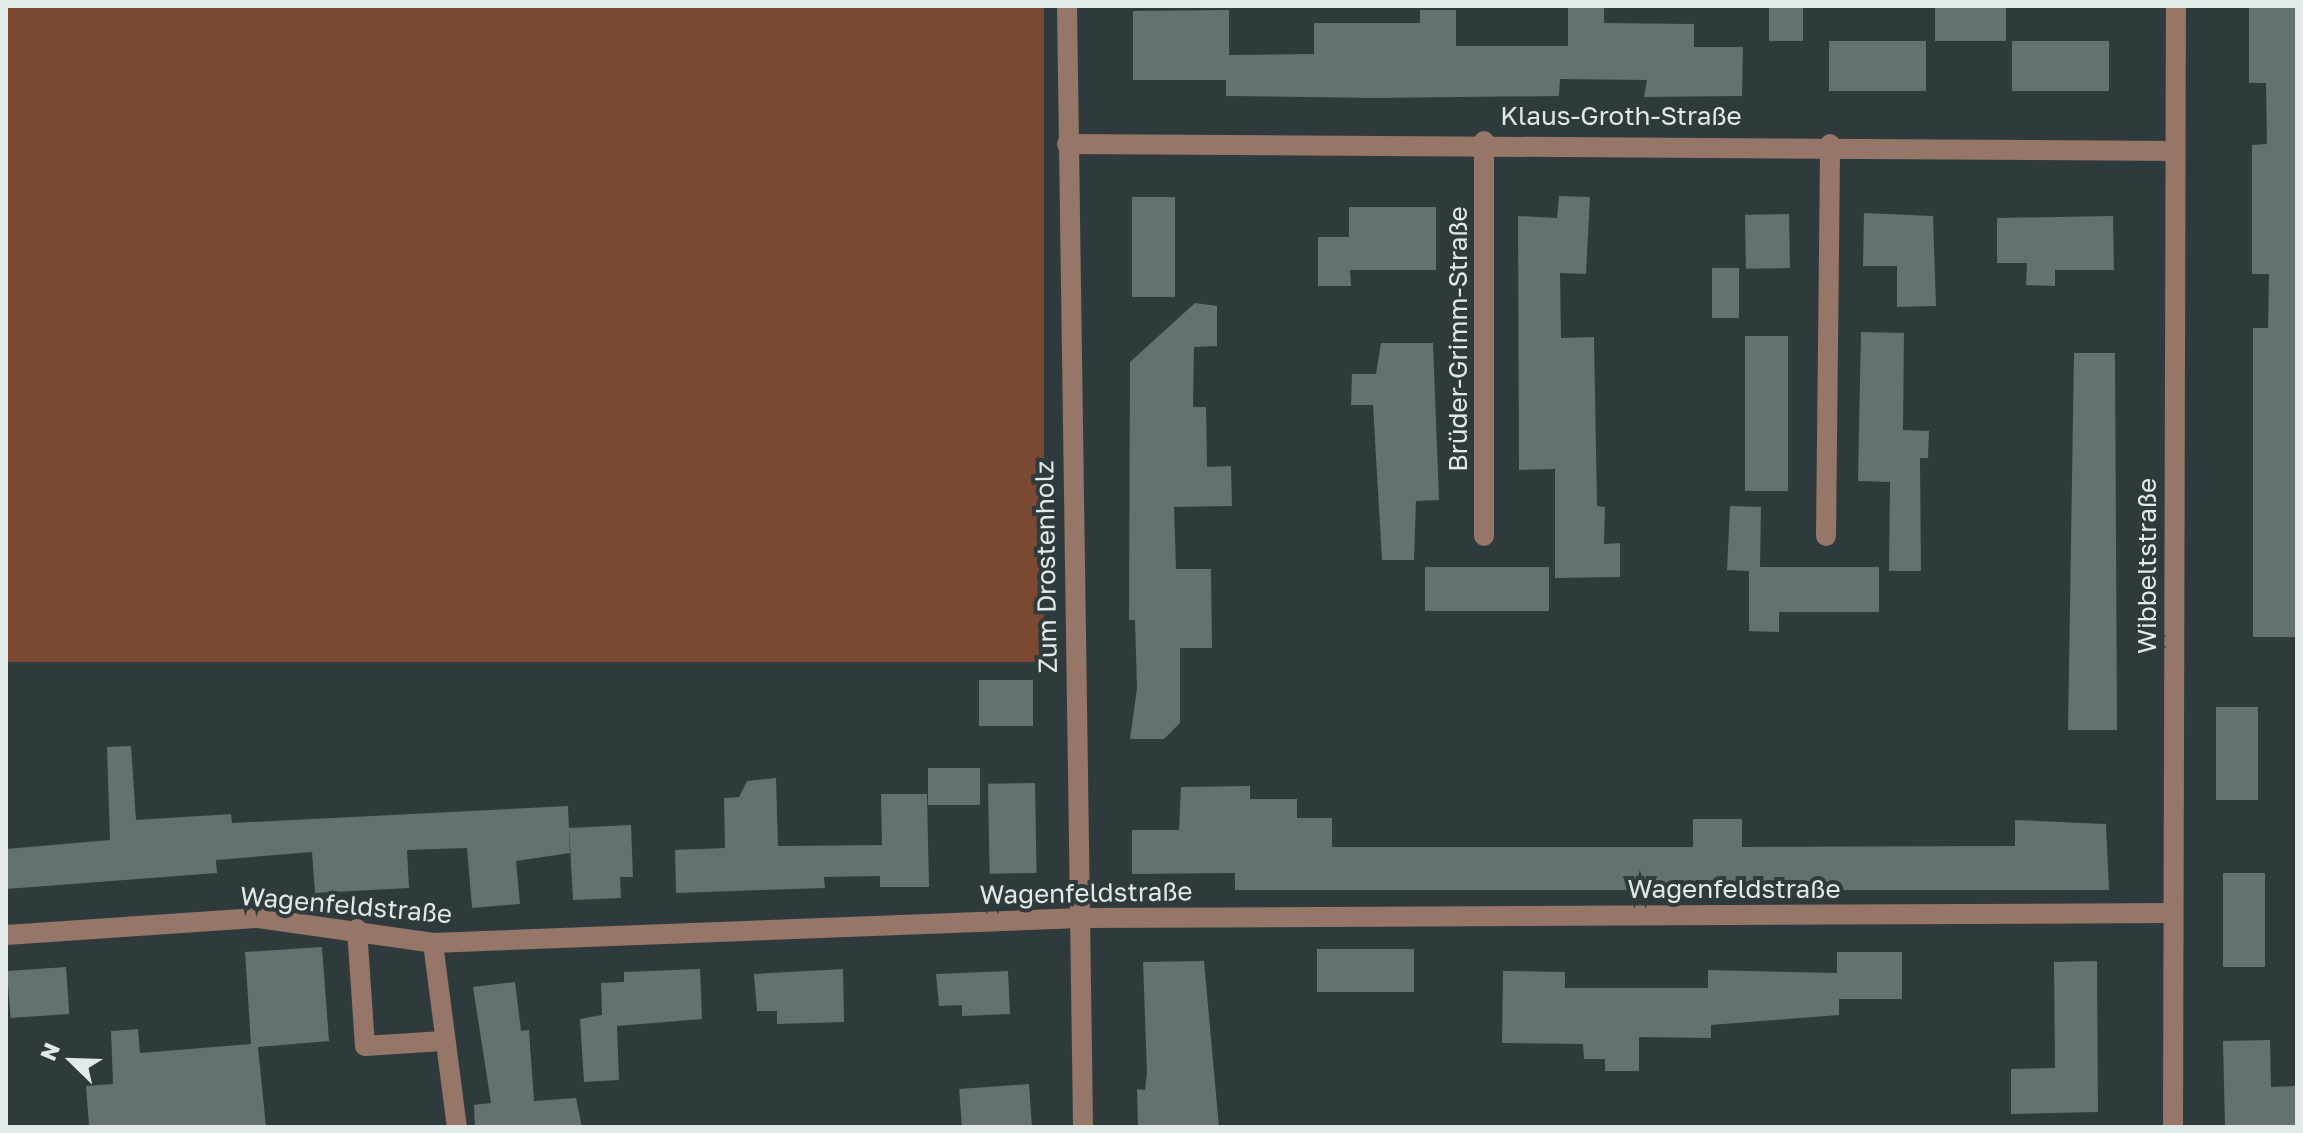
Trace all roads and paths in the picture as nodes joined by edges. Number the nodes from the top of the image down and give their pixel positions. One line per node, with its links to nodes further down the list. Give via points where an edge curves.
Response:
1 (1067, 6): 4 (street, Zum Drostenholz)
2 (2176, 6): 6 (street, Wibbeltstraße)
3 (1484, 141): 4 (street, Klaus-Groth-Straße); 5 (street, Klaus-Groth-Straße); 7 (street, Brüder-Grimm-Straße)
4 (1067, 144): 10 (street, Zum Drostenholz)
5 (1830, 144): 6 (street, Klaus-Groth-Straße); 8 (street)
6 (2175, 151): 9 (street, Wibbeltstraße)
7 (1484, 536)
8 (1826, 536)
9 (2170, 913): 10 (street, Wagenfeldstraße); 17 (street, Wibbeltstraße)
10 (1081, 918): 13 (street, Wagenfeldstraße); 16 (street, Zum Drostenholz)
11 (357, 929): 12 (street, Wagenfeldstraße, via 258,918); 13 (street, Wagenfeldstraße); 14 (street, via 365,1046)
12 (6, 935)
13 (433, 943): 14 (street)
14 (443, 1041): 15 (street)
15 (457, 1127)
16 (1083, 1127)
17 (2173, 1127)

